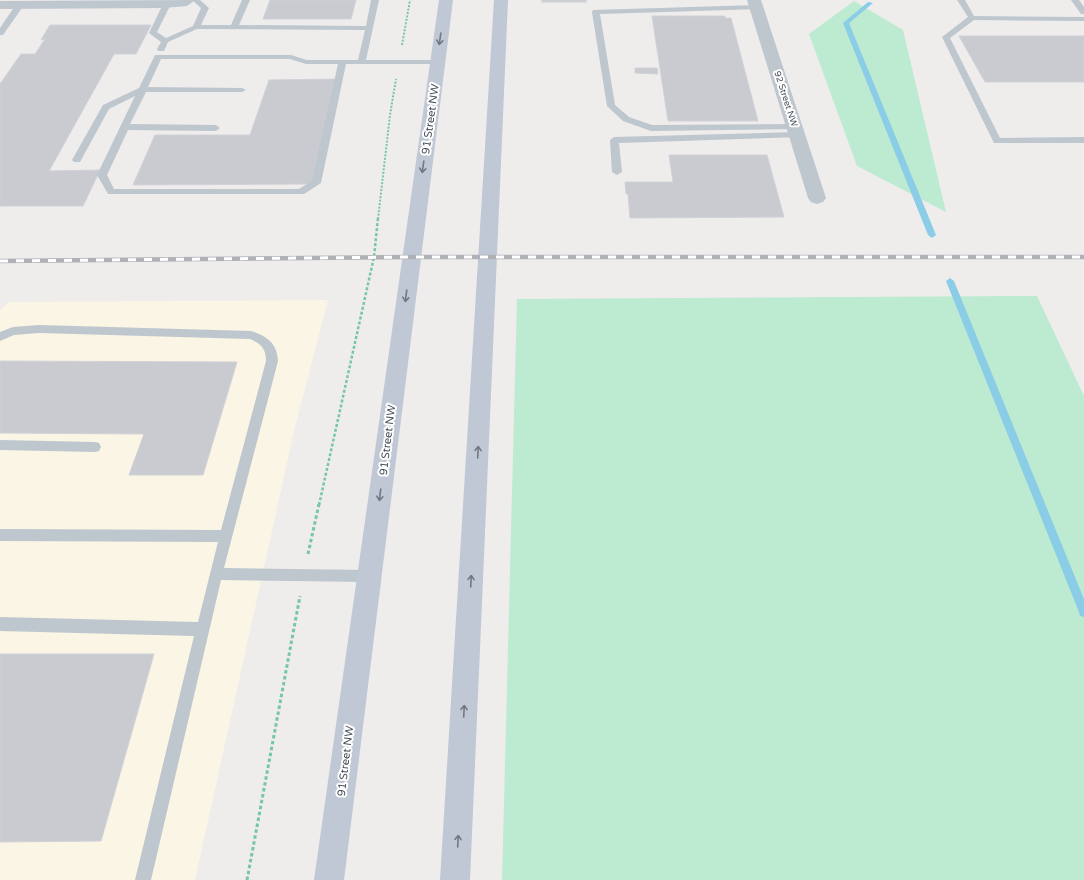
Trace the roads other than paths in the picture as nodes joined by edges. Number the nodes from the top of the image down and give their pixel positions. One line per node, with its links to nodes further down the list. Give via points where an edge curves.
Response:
1 (196, 0): 16 (lane, via 205,8)
2 (246, 0): 17 (lane)
3 (375, 0): 18 (lane)
4 (446, 0): 24 (main road, 91 Street NW, one-way to 24)
5 (501, 0): 45 (main road, one-way to 5)
6 (961, 0): 14 (lane)
7 (1075, 0): 13 (lane)
8 (185, 2): 9 (street)
9 (167, 4): 12 (street); 20 (lane, via 153,33)
10 (756, 4): 29 (street, 92 Street NW); 29 (lane, via 596,12 612,106 626,119 651,128)
11 (0, 5): 12 (street)
12 (20, 5): 19 (lane)
13 (1084, 12)
14 (972, 18): 15 (lane); 30 (lane, via 946,36 997,141)
15 (1084, 18)
16 (196, 27): 17 (lane); 20 (lane)
17 (234, 27): 18 (lane)
18 (369, 28): 23 (lane)
19 (0, 33)
20 (165, 42): 21 (lane)
21 (158, 57): 22 (lane, via 291,57 306,62); 25 (lane)
22 (344, 62): 23 (lane); 27 (lane, via 316,183 301,192 111,192 102,175)
23 (362, 62): 24 (lane)
24 (437, 62): 40 (main road, 91 Street NW, one-way to 40)
25 (142, 89): 26 (lane); 27 (lane); 31 (lane, via 106,107)
26 (242, 90)
27 (124, 127): 28 (lane)
28 (216, 128)
29 (796, 131): 32 (lane, via 614,140); 33 (street, 92 Street NW)
30 (1084, 140)
31 (77, 160)
32 (617, 172)
33 (817, 198)
34 (0, 337): 38 (lane, via 13,331 39,328 251,335 264,341 272,350 272,361)
35 (0, 446): 36 (lane)
36 (95, 447)
37 (0, 535): 38 (lane)
38 (226, 536): 39 (lane)
39 (216, 574): 40 (lane); 42 (lane)
40 (369, 576): 44 (main road, 91 Street NW)
41 (0, 624): 42 (lane)
42 (202, 630): 43 (lane)
43 (143, 880)
44 (329, 880)
45 (456, 880)

